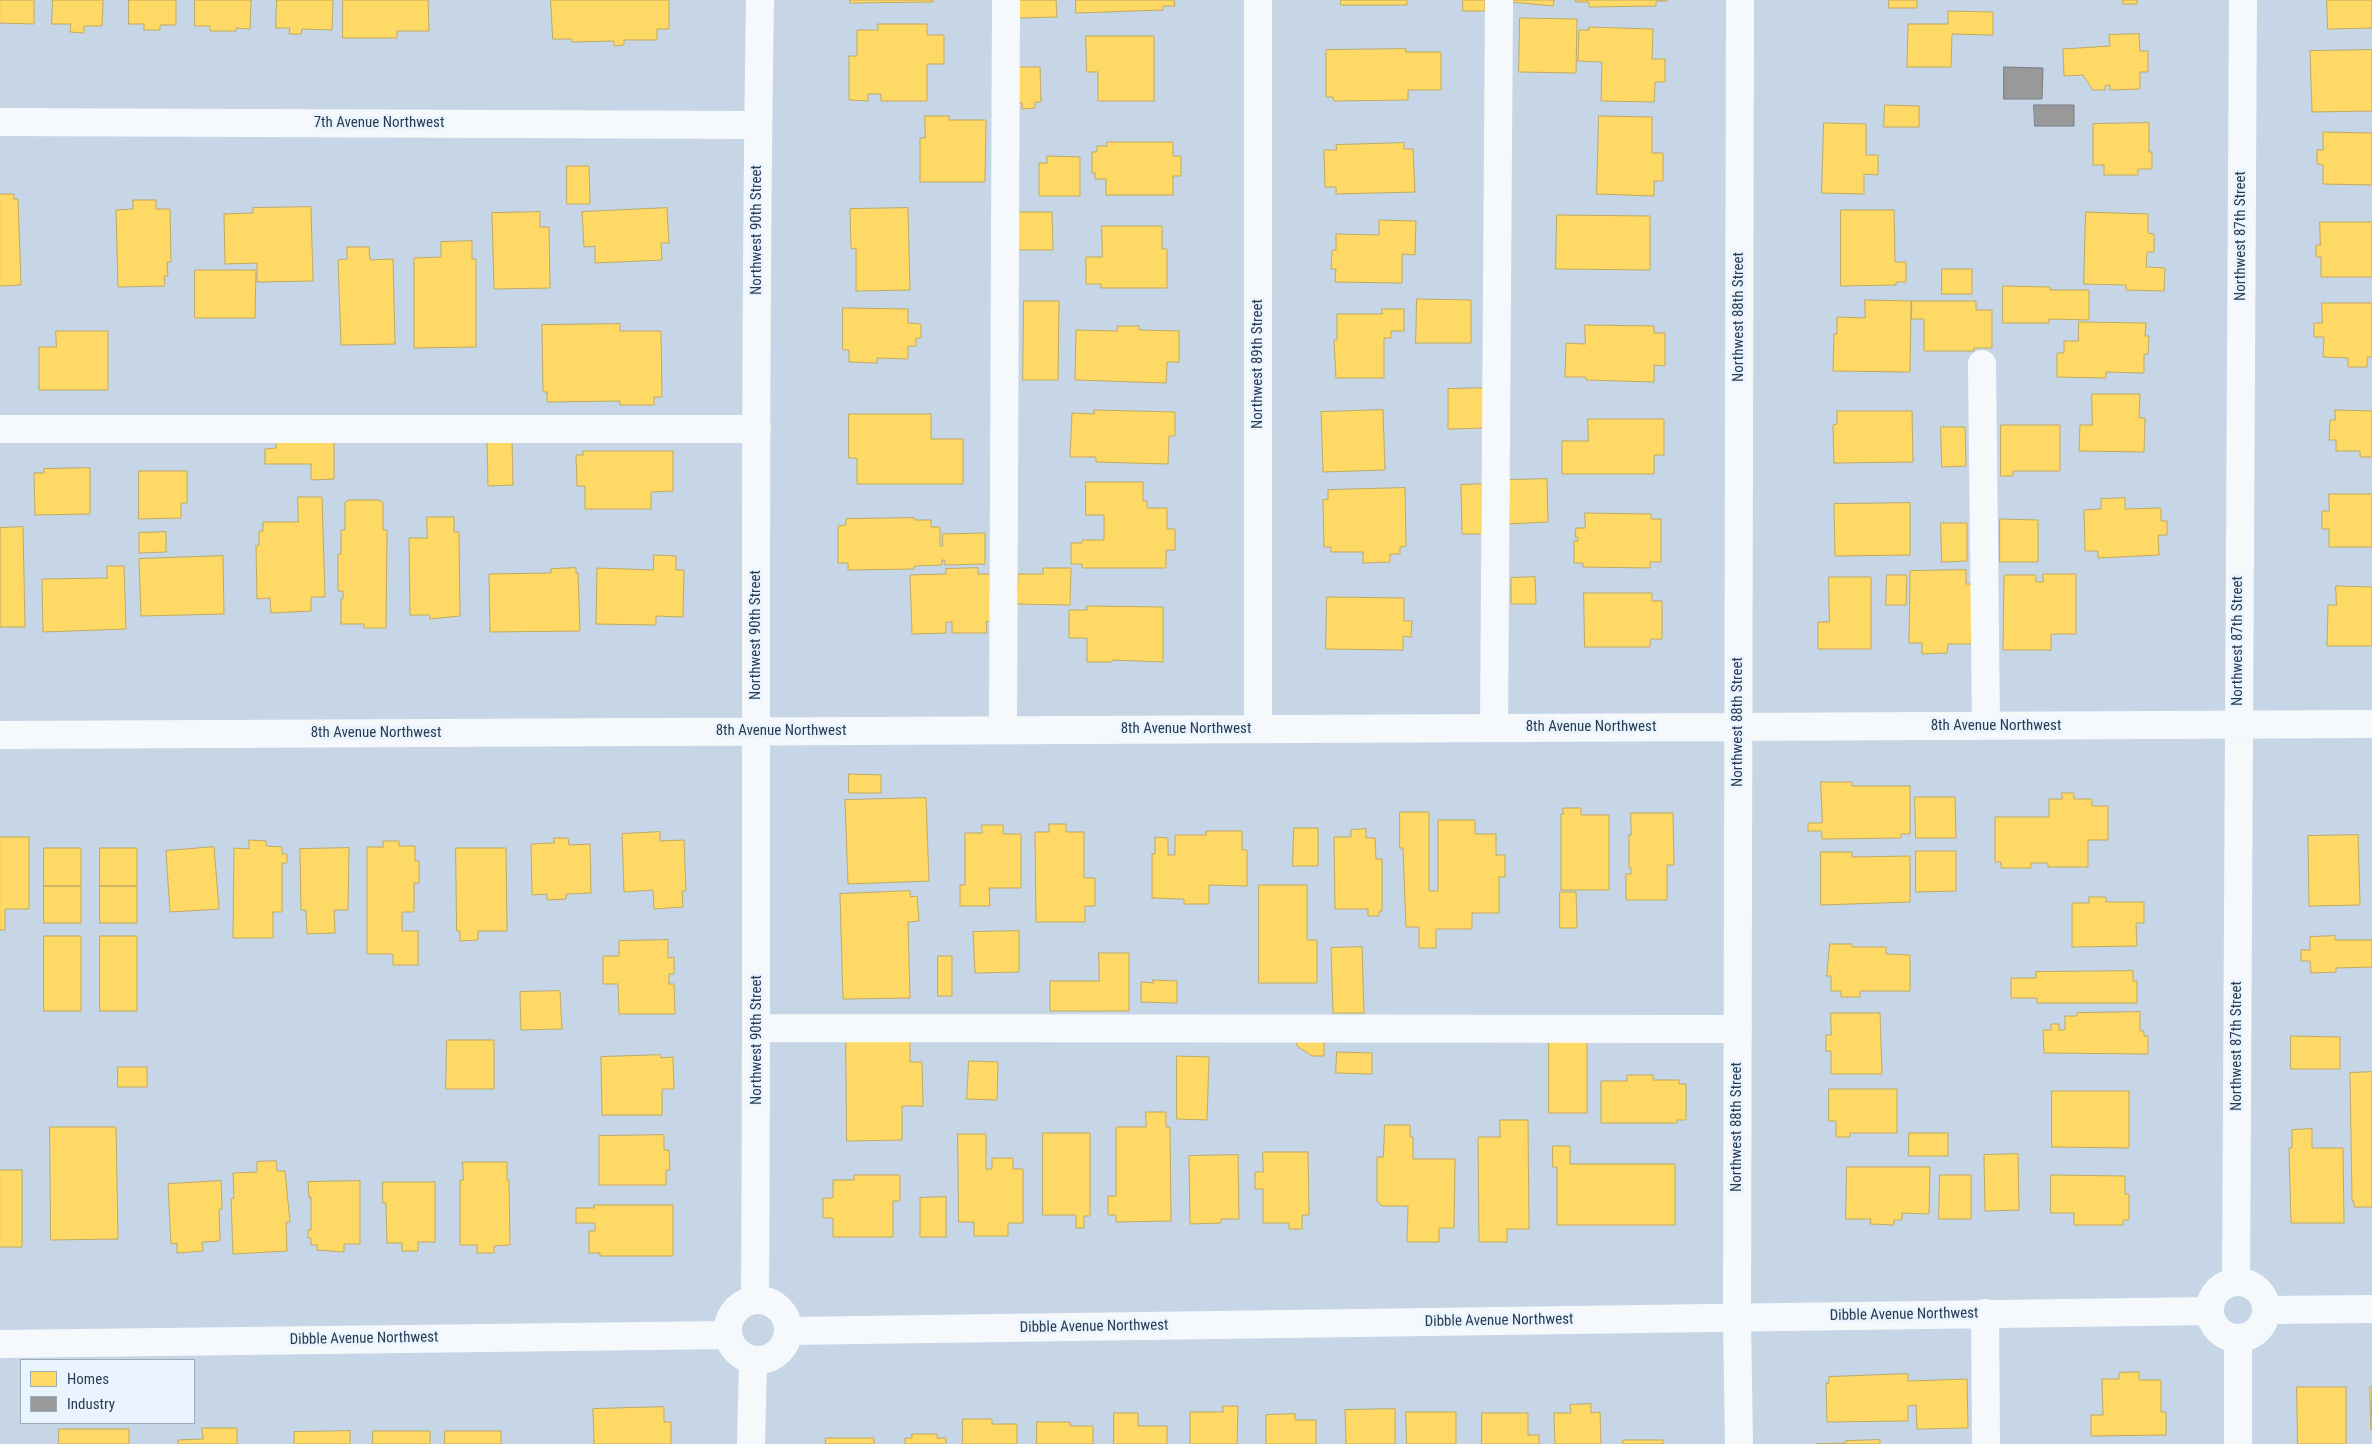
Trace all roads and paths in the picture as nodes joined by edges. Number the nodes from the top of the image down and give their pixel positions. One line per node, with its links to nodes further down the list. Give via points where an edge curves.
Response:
1 (760, 0): 8 (street, Northwest 90th Street)
2 (1006, 0): 18 (street)
3 (1258, 0): 16 (street, Northwest 89th Street)
4 (1499, 0): 17 (street)
5 (1740, 0): 15 (street, Northwest 88th Street)
6 (2243, 0): 12 (street, Northwest 87th Street)
7 (0, 122): 8 (street, 7th Avenue Northwest)
8 (758, 125): 11 (street, Northwest 90th Street)
9 (1982, 364): 14 (street)
10 (0, 429): 11 (street)
11 (757, 429): 19 (street, Northwest 90th Street)
12 (2238, 724): 13 (street, 8th Avenue Northwest); 14 (street, 8th Avenue Northwest); 23 (street, Northwest 87th Street)
13 (2372, 724)
14 (1986, 726): 15 (street, 8th Avenue Northwest)
15 (1738, 727): 17 (street, 8th Avenue Northwest); 22 (street, Northwest 88th Street)
16 (1258, 728): 17 (street, 8th Avenue Northwest); 18 (street, 8th Avenue Northwest)
17 (1494, 728)
18 (1003, 730): 19 (street, 8th Avenue Northwest)
19 (755, 732): 20 (street, 8th Avenue Northwest); 21 (street, Northwest 90th Street)
20 (0, 735)
21 (757, 1028): 22 (street); 24 (street, Northwest 90th Street)
22 (1738, 1029): 29 (street, Northwest 88th Street)
23 (2236, 1282): 26 (street, via 2251,1284 2260,1290); 27 (street, via 2215,1293)
24 (755, 1300): 30 (street, via 771,1303 780,1309 786,1316); 31 (street, via 741,1305 734,1313)
25 (2372, 1309): 26 (street)
26 (2267, 1310): 32 (street, via 2264,1324 2258,1331)
27 (2210, 1311): 28 (street, Dibble Avenue Northwest); 32 (street, via 2218,1330)
28 (1985, 1313): 29 (street, Dibble Avenue Northwest); 37 (street)
29 (1737, 1318): 30 (street, Dibble Avenue Northwest); 36 (street, Northwest 88th Street)
30 (788, 1330): 34 (street, via 786,1344 780,1352 772,1358)
31 (728, 1335): 33 (street, Dibble Avenue Northwest); 34 (street, via 736,1352)
32 (2238, 1338): 38 (street)
33 (0, 1344)
34 (752, 1361): 35 (street)
35 (751, 1444)
36 (1739, 1444)
37 (1986, 1444)
38 (2238, 1444)

